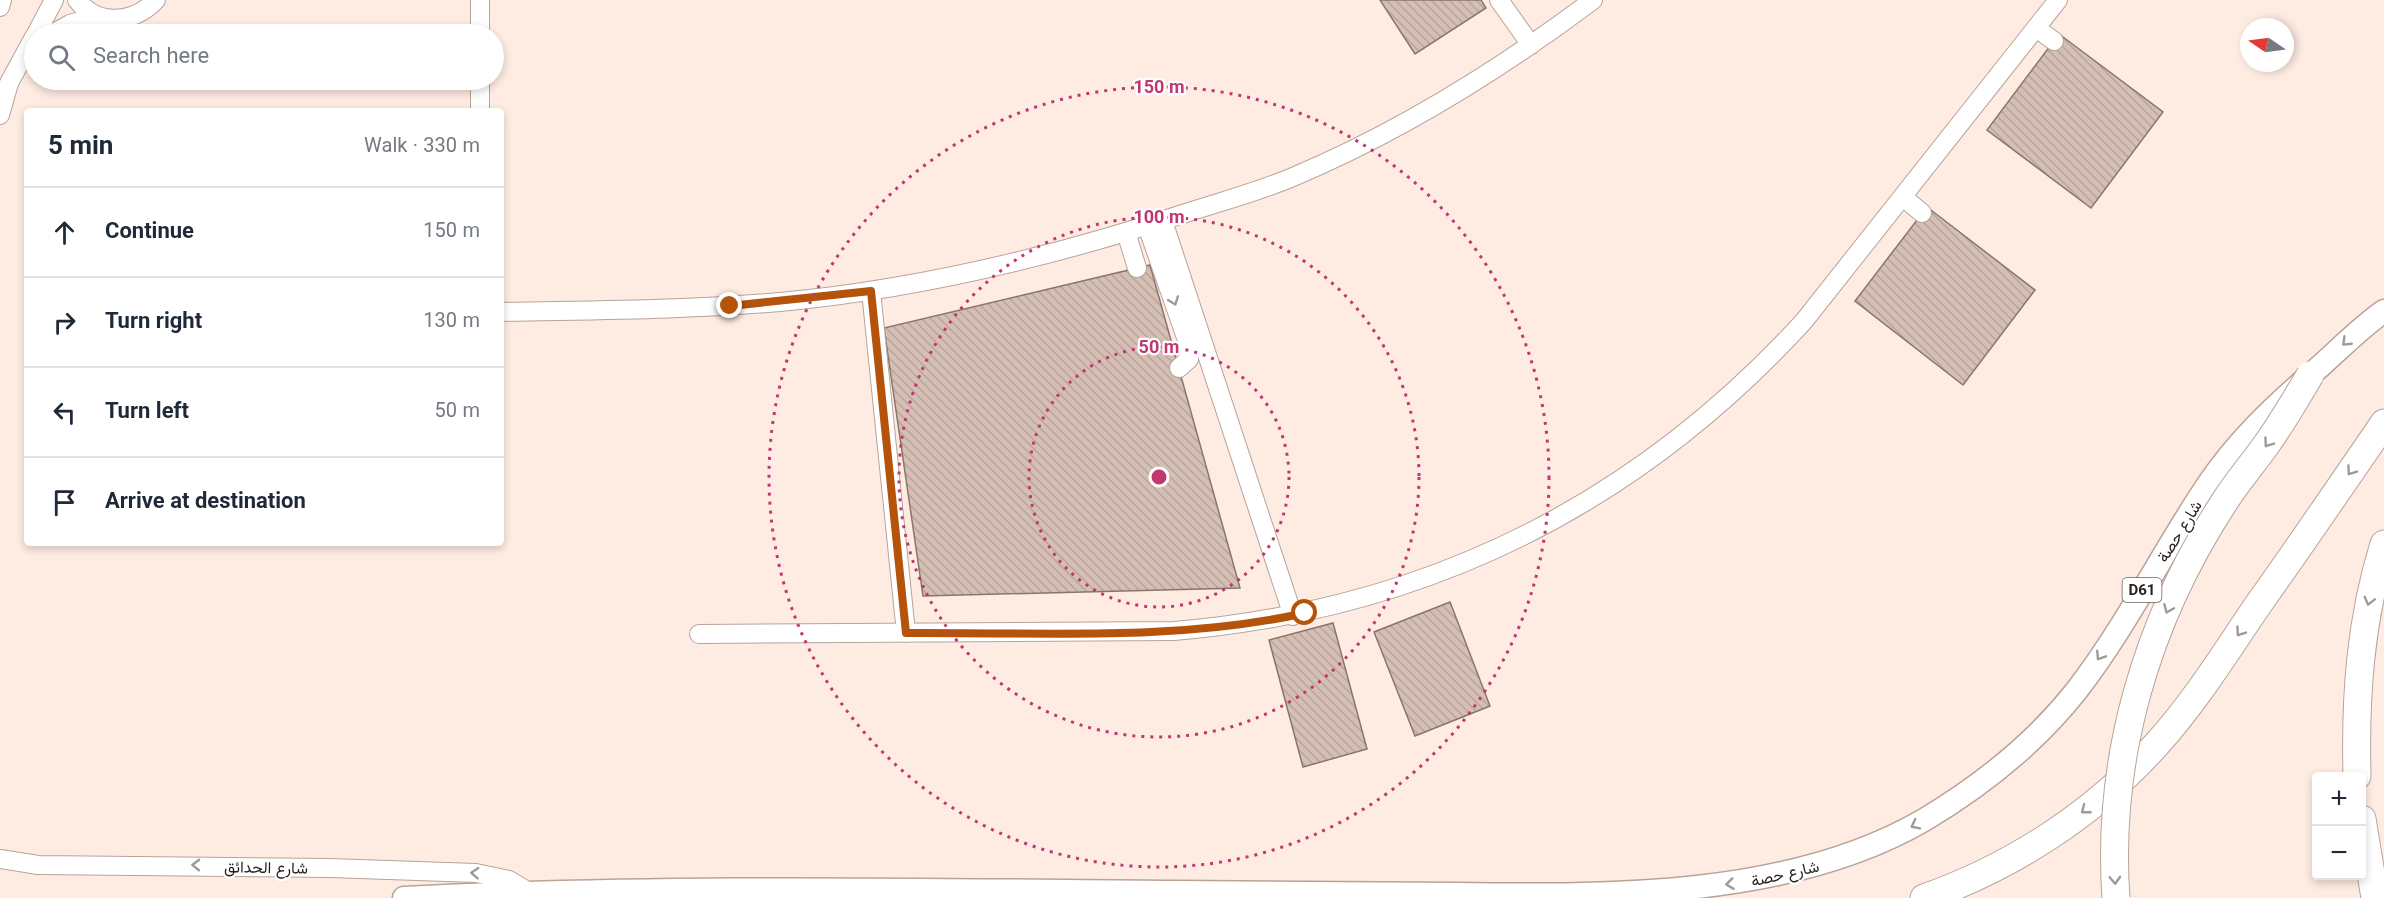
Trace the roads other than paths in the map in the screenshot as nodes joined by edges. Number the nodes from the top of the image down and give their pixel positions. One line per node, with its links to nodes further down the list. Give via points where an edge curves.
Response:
1 (2, 0): 9 (street)
2 (54, 0): 11 (street)
3 (77, 0): 10 (street)
4 (156, 0): 10 (street, via 135,16)
5 (480, 0): 13 (street)
6 (1499, 0): 16 (street)
7 (1593, 0): 16 (street)
8 (2058, 0): 14 (street)
9 (0, 7)
10 (98, 16): 12 (street)
11 (41, 24)
12 (70, 24)
13 (480, 24)
14 (2036, 28): 15 (street); 23 (street)
15 (2054, 41)
16 (1531, 45): 25 (street, via 1414,117 1333,159 1292,178)
17 (24, 54): 19 (street)
18 (24, 57): 19 (street)
19 (20, 60): 22 (street)
20 (480, 90): 21 (street)
21 (480, 108)
22 (0, 115)
23 (1902, 197): 24 (street); 35 (street, via 1774,354 1707,416 1635,471 1558,519 1477,558 1392,590)
24 (1923, 213)
25 (1155, 224): 26 (street); 31 (street, one-way to 31, via 1158,275 1190,349 1189,358); 35 (street)
26 (1126, 232): 27 (street); 28 (street, via 1009,265)
27 (1137, 268)
28 (871, 291): 30 (street, via 730,306); 36 (street)
29 (2384, 311): 32 (main road, شارع حصة / D61, one-way to 32)
30 (504, 312)
31 (1179, 368)
32 (2310, 375): 41 (main road, شارع حصة / D61, one-way to 41, bridge, via 2256,425 2215,475 2076,691 2025,746 1924,821 1848,856 1806,870 1766,880 1697,888 1546,895 817,889); 44 (highway, one-way to 44, bridge, via 2194,551 2148,658 2131,710 2120,766 2115,824)
33 (2384, 423): 43 (highway, one-way to 43, via 2197,695 2156,745 2110,790 2060,830 2005,863)
34 (2384, 544): 38 (highway, one-way to 38, via 2365,617 2357,678)
35 (1293, 616): 36 (street, via 1174,631)
36 (906, 633): 37 (street)
37 (699, 634)
38 (2357, 772)
39 (2362, 826): 45 (highway)
40 (0, 859): 41 (street, شارع الحدائق, one-way to 40, via 510,880 476,873 38,865)
41 (529, 891): 42 (main road, شارع حصة / D61)
42 (404, 898)
43 (1924, 898)
44 (2116, 898)
45 (2375, 898)

